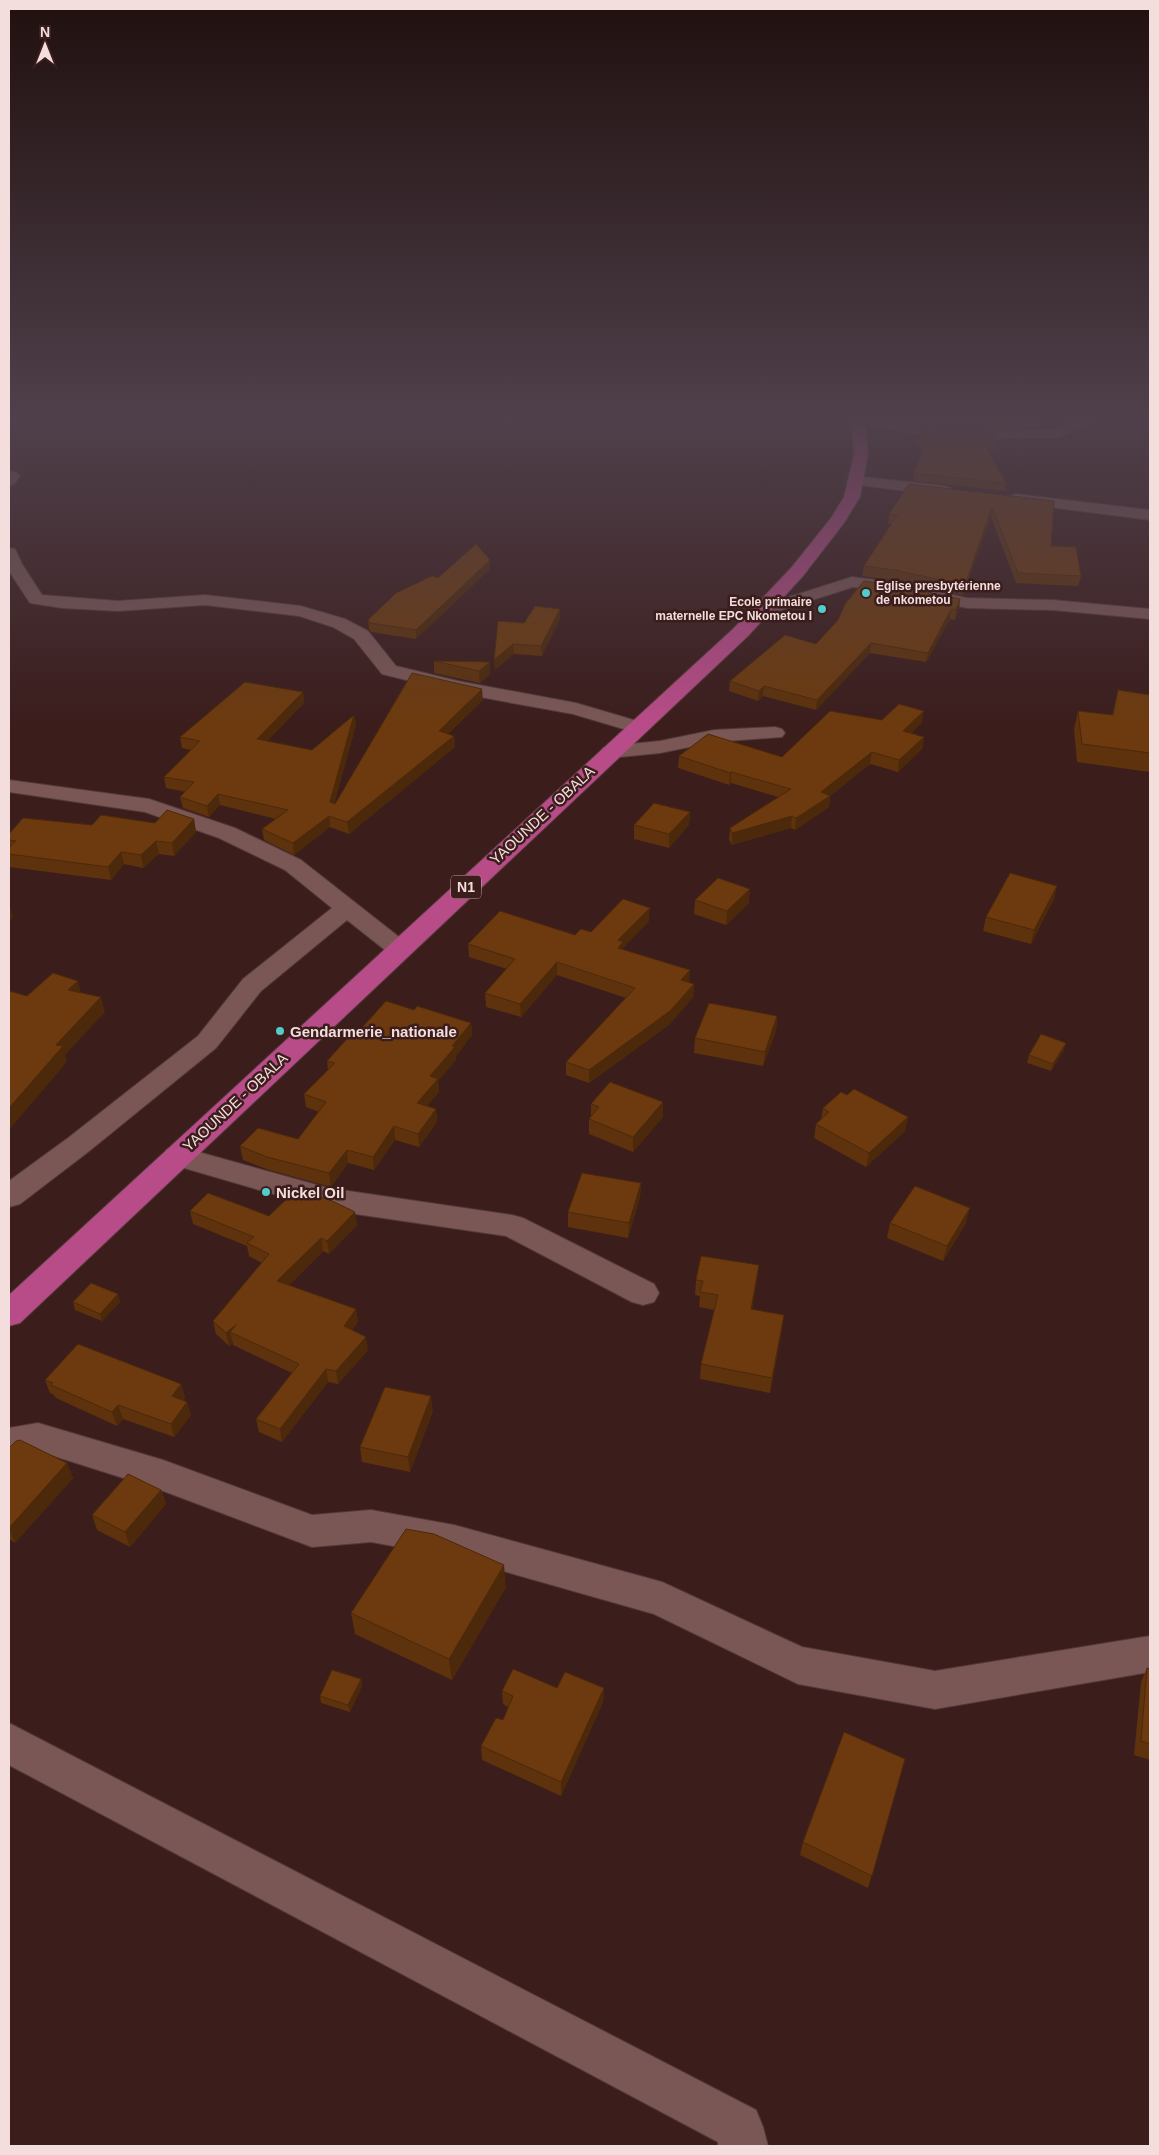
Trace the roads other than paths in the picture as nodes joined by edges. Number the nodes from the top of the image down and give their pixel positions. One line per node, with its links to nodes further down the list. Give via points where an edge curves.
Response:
1 (836, 523): 3 (highway, YAOUNDE - OBALA / N1)
2 (9, 553): 5 (street, via 36,599 118,606 205,600 301,611 339,623 361,635 389,670 434,682 576,709)
3 (760, 612): 4 (street, via 852,582 967,603 1053,604); 5 (highway, YAOUNDE - OBALA / N1)
4 (1150, 614)
5 (637, 727): 7 (highway, YAOUNDE - OBALA / N1)
6 (775, 733): 7 (street, via 714,736)
7 (610, 752): 10 (highway, YAOUNDE - OBALA / N1)
8 (9, 786): 9 (street, via 149,806 227,833 293,865)
9 (347, 908): 10 (street); 12 (street, via 252,986 207,1042)
10 (398, 949): 11 (highway, YAOUNDE - OBALA / N1)
11 (177, 1156): 13 (street, via 328,1199 512,1226); 14 (highway, YAOUNDE - OBALA / N1)
12 (9, 1196)
13 (643, 1293)
14 (9, 1314)
15 (9, 1442): 16 (street, via 38,1437 163,1475 312,1530 371,1526 454,1541 662,1599 798,1665 936,1690)
16 (1150, 1654)
17 (9, 1743): 18 (street, via 739,2127)
18 (743, 2146)

